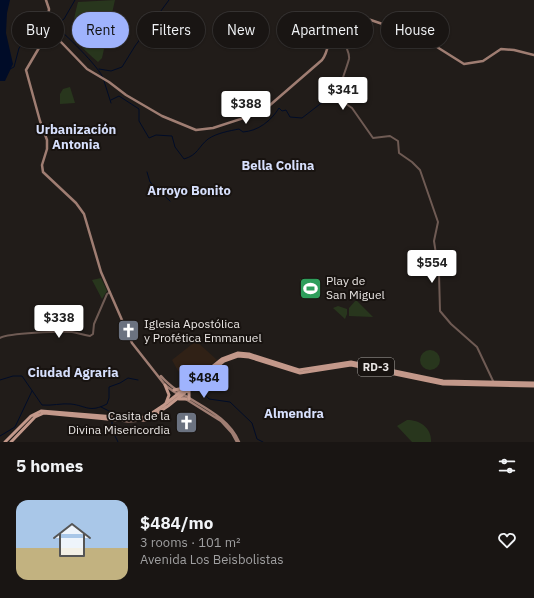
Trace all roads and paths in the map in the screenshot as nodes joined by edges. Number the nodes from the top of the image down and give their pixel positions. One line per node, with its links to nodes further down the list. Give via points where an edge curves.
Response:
1 (46, 0): 2 (main road)
2 (49, 12)
3 (373, 21): 8 (main road, via 421,37 464,64 482,61 501,49)
4 (64, 45): 6 (main road, via 87,69 126,96 196,130 213,128 262,112 322,60)
5 (39, 48): 9 (main road, via 26,70 47,140 48,149 42,167 45,175 76,203 84,214 100,269)
6 (326, 48)
7 (347, 48): 13 (street, via 349,59 339,86 340,100 352,108 373,138 390,136 398,141 400,153 421,172 438,223 434,241 440,311 476,347)
8 (534, 55)
9 (110, 292): 10 (street, via 90,336 73,332 52,332); 11 (main road, via 129,338)
10 (0, 338)
11 (153, 369): 12 (main road); 16 (main road)
12 (165, 384): 17 (main road); 20 (main road, via 169,395)
13 (495, 384): 14 (main road, RD-3); 15 (main road, RD-3, via 443,381 351,362 299,370 242,353 225,357)
14 (534, 385)
15 (188, 388): 16 (main road); 17 (main road, RD-3); 18 (main road)
16 (174, 390): 17 (main road)
17 (180, 395): 18 (main road); 19 (main road, RD-3); 20 (main road, RD-3)
18 (187, 399): 19 (main road); 23 (main road, via 226,426)
19 (175, 400): 22 (main road, RD-3, via 155,416 138,422 40,414)
20 (166, 404): 21 (main road, RD-3, via 154,413 136,419 41,410 31,416)
21 (5, 442)
22 (11, 442)
23 (238, 442)

